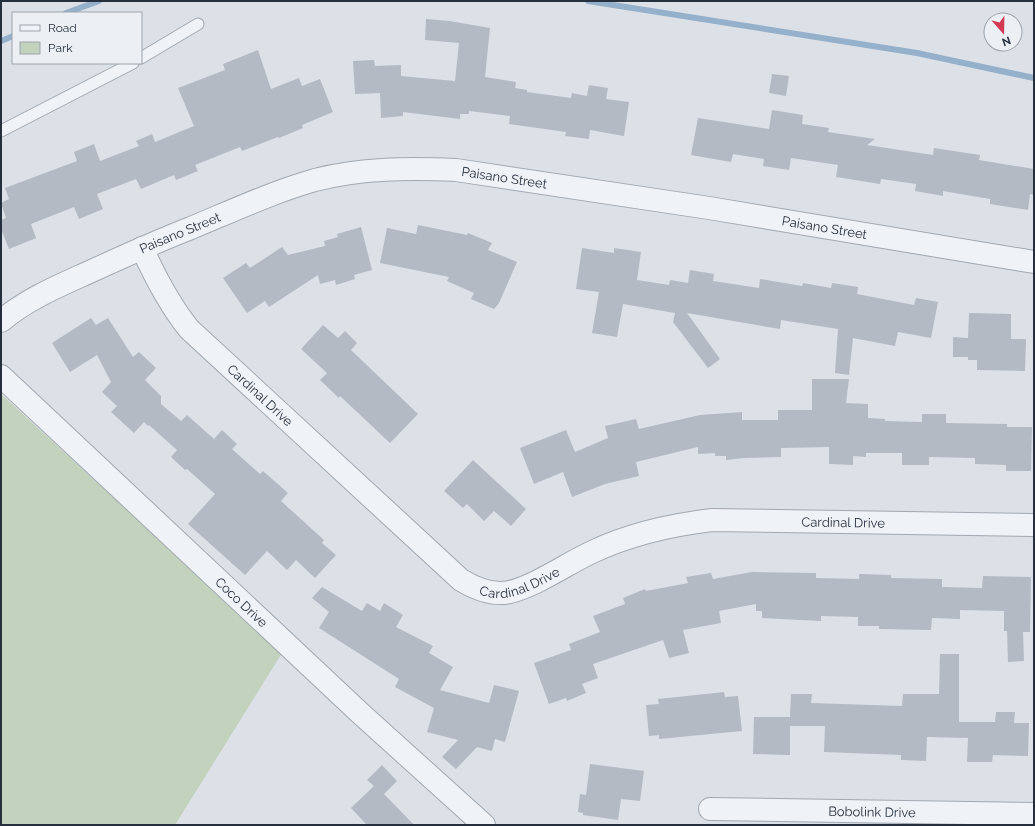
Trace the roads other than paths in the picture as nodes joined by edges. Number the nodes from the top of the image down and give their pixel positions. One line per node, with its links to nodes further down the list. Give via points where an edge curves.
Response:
1 (198, 24): 2 (lane)
2 (142, 57)
3 (131, 64): 4 (lane)
4 (1, 131)
5 (142, 248): 6 (street, Paisano Street, via 315,180 346,174 420,168 456,170 709,208); 7 (street, Paisano Street, via 47,291); 9 (street, Cardinal Drive, via 161,289 189,329 461,580 476,589 494,593 510,592 591,552 650,530 712,520)
6 (1034, 262)
7 (1, 320)
8 (1, 376): 12 (street, Coco Drive, via 360,713)
9 (1034, 525)
10 (710, 809): 11 (street, Bobolink Drive)
11 (1034, 814)
12 (484, 825)

